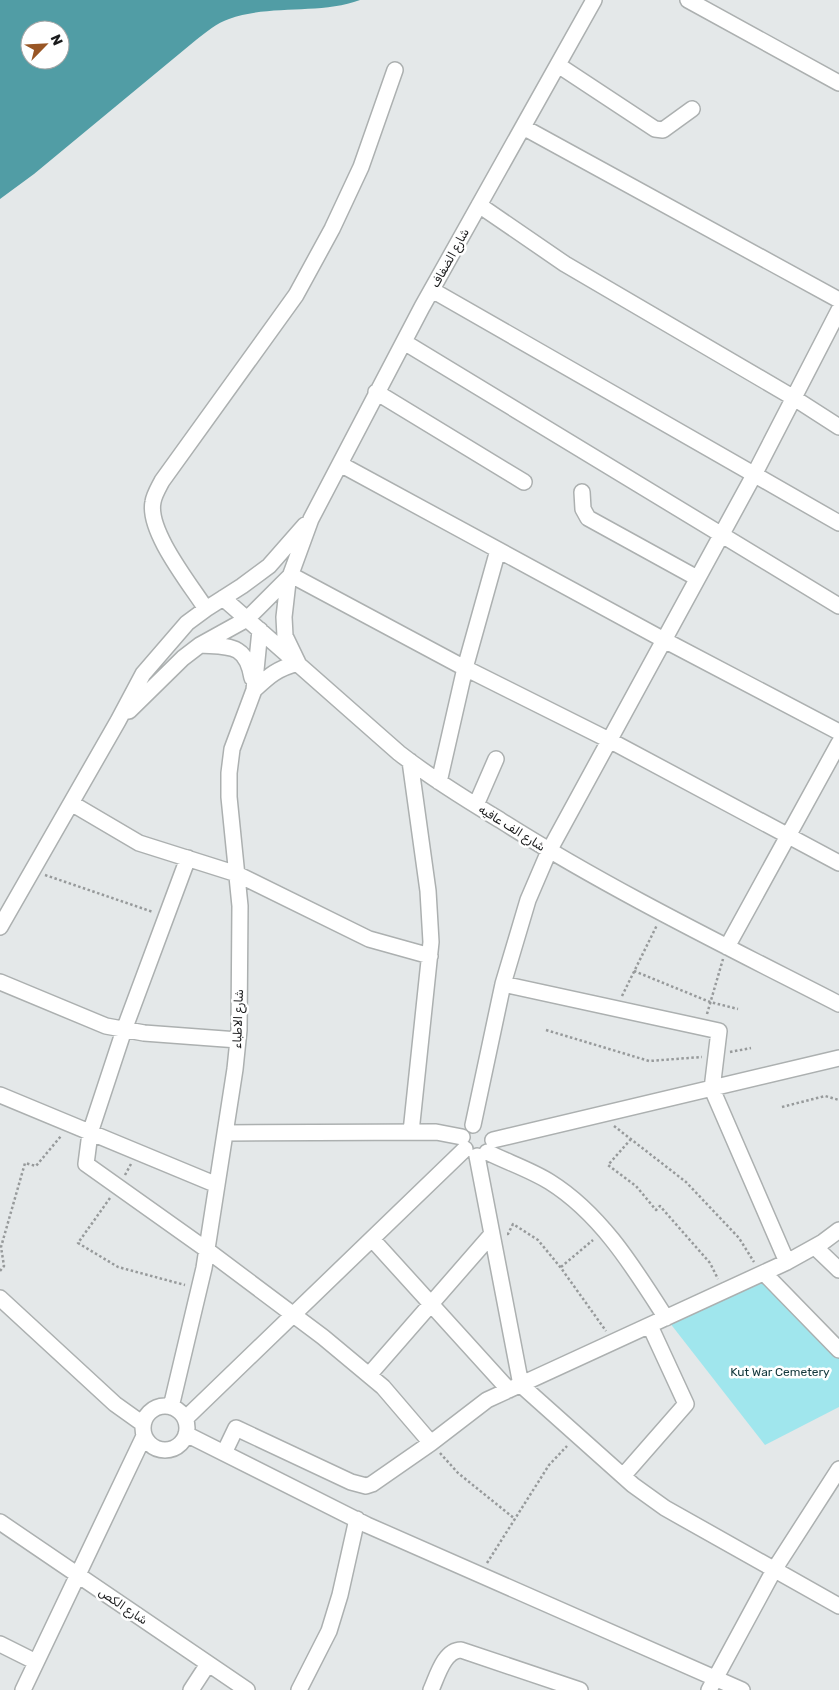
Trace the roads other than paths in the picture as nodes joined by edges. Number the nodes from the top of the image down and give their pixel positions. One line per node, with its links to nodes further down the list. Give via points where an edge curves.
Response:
1 (594, 0): 3 (street, شارع الضفاف)
2 (688, 0): 5 (street)
3 (558, 65): 6 (street, via 655,129 663,130); 7 (street, شارع الضفاف)
4 (395, 70): 29 (street, via 361,167 296,295 162,481 152,503 155,528)
5 (839, 83)
6 (692, 109)
7 (523, 128): 8 (street, شارع الضفاف); 10 (street)
8 (480, 206): 9 (street, شارع الضفاف); 15 (street, via 565,264)
9 (432, 290): 13 (street, شارع الضفاف); 18 (street)
10 (839, 300)
11 (839, 310): 12 (street)
12 (834, 331): 15 (street)
13 (404, 342): 14 (street, شارع الضفاف); 23 (street)
14 (376, 392): 17 (street, شارع الضفاف); 19 (street)
15 (794, 398): 16 (street); 18 (street)
16 (839, 427)
17 (340, 464): 21 (street, شارع الضفاف); 24 (street)
18 (754, 475): 22 (street); 23 (street)
19 (524, 482)
20 (582, 492): 26 (street, via 583,509 588,518)
21 (311, 518): 25 (street); 27 (street, via 268,566)
22 (839, 523)
23 (721, 534): 26 (street); 28 (street)
24 (498, 550): 32 (street); 35 (street)
25 (291, 575): 30 (street); 34 (street, via 284,617 285,636); 35 (street)
26 (697, 578): 32 (street)
27 (223, 598): 29 (street); 30 (street, شارع الف عافيه)
28 (839, 606)
29 (206, 609): 37 (street, via 175,636 143,674)
30 (247, 619): 31 (street, شارع الف عافيه); 33 (street)
31 (260, 630): 34 (street, شارع الف عافيه); 36 (street, شارع الاطباء)
32 (664, 640): 38 (street); 39 (street)
33 (200, 645): 36 (street, via 234,648 246,658); 37 (street)
34 (298, 663): 36 (street, via 282,667); 42 (street, شارع الف عافيه)
35 (465, 668): 39 (street); 43 (street)
36 (254, 690): 50 (street, شارع الاطباء, via 232,749 229,773)
37 (118, 721): 44 (street)
38 (839, 732)
39 (609, 740): 46 (street); 47 (street)
40 (839, 743): 46 (street)
41 (496, 759): 45 (street)
42 (410, 761): 43 (street, شارع الف عافيه); 53 (street, via 428,890)
43 (438, 782): 45 (street, شارع الف عافيه)
44 (70, 803): 48 (street, via 139,843); 51 (street)
45 (476, 806): 47 (street, شارع الف عافيه)
46 (788, 836): 49 (street); 52 (street)
47 (549, 851): 52 (street, شارع الف عافيه); 55 (street, via 528,900)
48 (188, 858): 50 (street); 57 (street)
49 (839, 863)
50 (236, 874): 53 (street, via 369,939); 58 (street, شارع الاطباء, via 240,906)
51 (0, 927)
52 (727, 947): 56 (street, شارع الف عافيه)
53 (430, 956): 63 (street)
54 (0, 982): 57 (street, via 106,1026)
55 (503, 984): 60 (street, via 719,1031); 62 (street)
56 (839, 1004)
57 (124, 1030): 58 (street); 64 (street)
58 (238, 1040): 65 (street, شارع الاطباء)
59 (839, 1058): 60 (street)
60 (712, 1089): 66 (street); 73 (street)
61 (0, 1095): 64 (street)
62 (473, 1125): 66 (street, via 464,1132); 66 (street, via 488,1128 491,1133)
63 (411, 1132): 65 (street); 66 (street, via 447,1132)
64 (90, 1133): 67 (street); 72 (street, via 86,1164)
65 (226, 1133): 67 (street, شارع الاطباء)
66 (477, 1147): 69 (street); 70 (street); 79 (street, via 549,1181 584,1208 627,1258)
67 (217, 1185): 72 (street, شارع الاطباء)
68 (839, 1230): 71 (street)
69 (492, 1234): 77 (street); 83 (street)
70 (372, 1239): 77 (street); 78 (street)
71 (815, 1246): 73 (street); 74 (street)
72 (207, 1250): 78 (street); 84 (street, شارع الاطباء)
73 (787, 1262): 75 (street)
74 (839, 1270)
75 (763, 1273): 79 (street); 81 (street)
76 (0, 1298): 86 (street)
77 (430, 1304): 82 (street); 83 (street)
78 (293, 1316): 82 (street); 85 (street)
79 (666, 1318): 80 (street)
80 (650, 1326): 83 (street); 90 (street, via 686,1404)
81 (839, 1350)
82 (369, 1375): 87 (street)
83 (515, 1388): 87 (street, via 487,1400); 90 (street, via 578,1436)
84 (171, 1407): 85 (street, via 182,1414); 86 (street, via 153,1409 145,1418)
85 (186, 1426): 86 (street, via 179,1446 166,1451 153,1447); 88 (street)
86 (143, 1430): 94 (street)
87 (431, 1443): 88 (street, via 366,1486 236,1428)
88 (224, 1453): 91 (street)
89 (839, 1469): 93 (street)
90 (623, 1476): 93 (street, via 665,1508)
91 (357, 1519): 99 (street); 103 (street, via 329,1632)
92 (0, 1522): 94 (street, شارع الكص)
93 (774, 1570): 95 (street); 99 (street)
94 (77, 1574): 97 (street); 98 (street, شارع الكص)
95 (839, 1606)
96 (0, 1644): 97 (street)
97 (36, 1662): 100 (street)
98 (208, 1664): 101 (street); 102 (street, شارع الكص)
99 (712, 1684): 106 (street)
100 (23, 1690)
101 (191, 1690)
102 (247, 1690)
103 (299, 1690)
104 (431, 1690): 105 (street, via 449,1654 455,1650)
105 (580, 1690)
106 (742, 1690)

